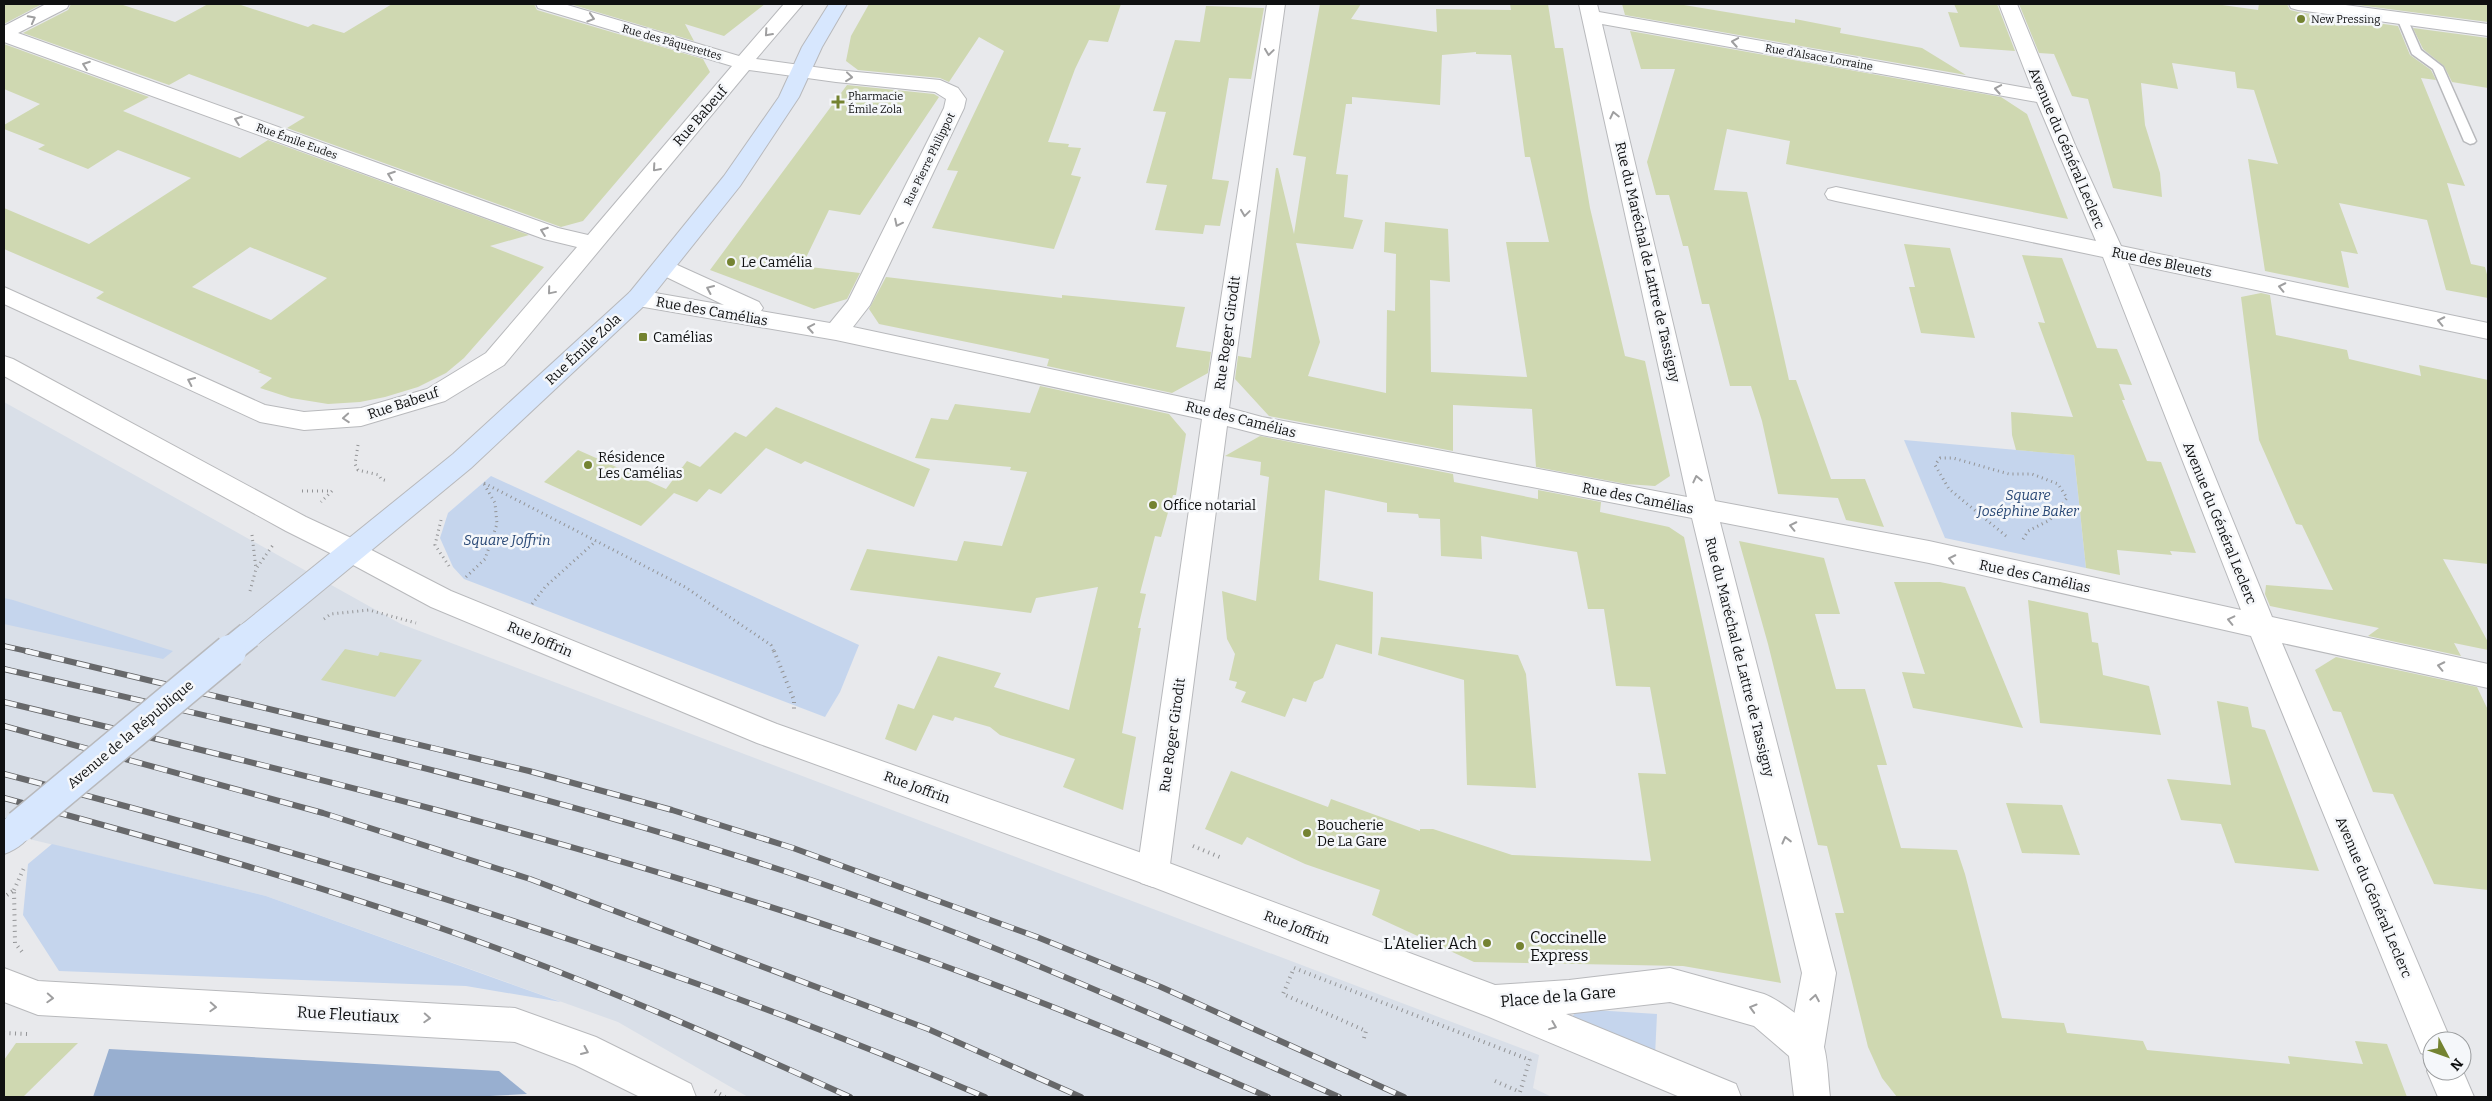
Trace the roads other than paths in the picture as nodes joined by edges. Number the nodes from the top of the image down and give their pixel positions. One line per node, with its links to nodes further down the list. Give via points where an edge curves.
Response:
1 (60, 4): 11 (street, one-way to 1)
2 (544, 4): 12 (street, Rue des Pâquerettes, one-way to 12)
3 (794, 4): 12 (street, one-way to 12)
4 (838, 4): 13 (main road, Rue Émile Zola)
5 (1276, 4): 26 (street, Rue Roger Girodit, one-way to 26)
6 (2008, 4): 14 (street, Avenue du Général Leclerc)
7 (2298, 4): 9 (street)
8 (1590, 10): 14 (street, Rue d'Alsace Lorraine, one-way to 8); 27 (street, Rue du Maréchal de Lattre de Tassigny, one-way to 8)
9 (2402, 18): 10 (street); 15 (lane, via 2416,52 2438,67)
10 (2488, 30)
11 (4, 34): 17 (street, Rue Émile Eudes, one-way to 11, via 552,234)
12 (744, 63): 13 (street, Rue des Pâquerettes); 17 (street, Rue Babeuf, one-way to 17)
13 (801, 70): 19 (main road, Rue Émile Zola, via 789,97 732,181); 24 (street, Rue Pierre Philippot, one-way to 24, via 940,86 956,99 858,305)
14 (2046, 98): 18 (street, Avenue du Général Leclerc)
15 (2470, 141)
16 (1836, 194): 18 (street, Rue des Bleuets)
17 (591, 243): 20 (street, Rue Babeuf, one-way to 20, via 495,358 436,394 360,417 304,422 260,413)
18 (2112, 252): 23 (street, Rue des Bleuets, one-way to 18); 29 (street, Avenue du Général Leclerc)
19 (664, 267): 21 (main road, Rue Émile Zola); 22 (street, Rue des Camélias, one-way to 19)
20 (4, 295)
21 (638, 298): 22 (street, Rue des Camélias); 28 (main road, Rue Émile Zola, via 462,461)
22 (786, 324): 24 (street, Rue des Camélias, one-way to 22)
23 (2488, 331)
24 (836, 332): 26 (street, Rue des Camélias)
25 (4, 365): 28 (street, via 296,524)
26 (1216, 414): 27 (street, Rue des Camélias, via 1262,426); 33 (street, Rue Roger Girodit)
27 (1704, 511): 29 (street, Rue des Camélias, one-way to 27, via 2015,562); 37 (street, Rue du Maréchal de Lattre de Tassigny, one-way to 27, via 1819,973)
28 (352, 551): 30 (main road, Rue Émile Zola); 33 (street, Rue Joffrin, via 441,599 768,734)
29 (2261, 627): 31 (street, Rue des Camélias, one-way to 29); 36 (street, Avenue du Général Leclerc)
30 (252, 632): 32 (main road, Avenue de la République, bridge)
31 (2488, 676)
32 (12, 833)
33 (1153, 872): 35 (street, Rue Joffrin)
34 (4, 985): 39 (street, Rue Fleutiaux, one-way to 39, via 38,998 515,1025 583,1050)
35 (1492, 1001): 37 (street, Place de la Gare, one-way to 35, via 1764,1011 1670,985); 40 (street, Place de la Gare, one-way to 40)
36 (2429, 1031)
37 (1806, 1046): 41 (street)
38 (2449, 1081): 42 (street)
39 (678, 1097)
40 (1723, 1097)
41 (1812, 1097)
42 (2456, 1097)

